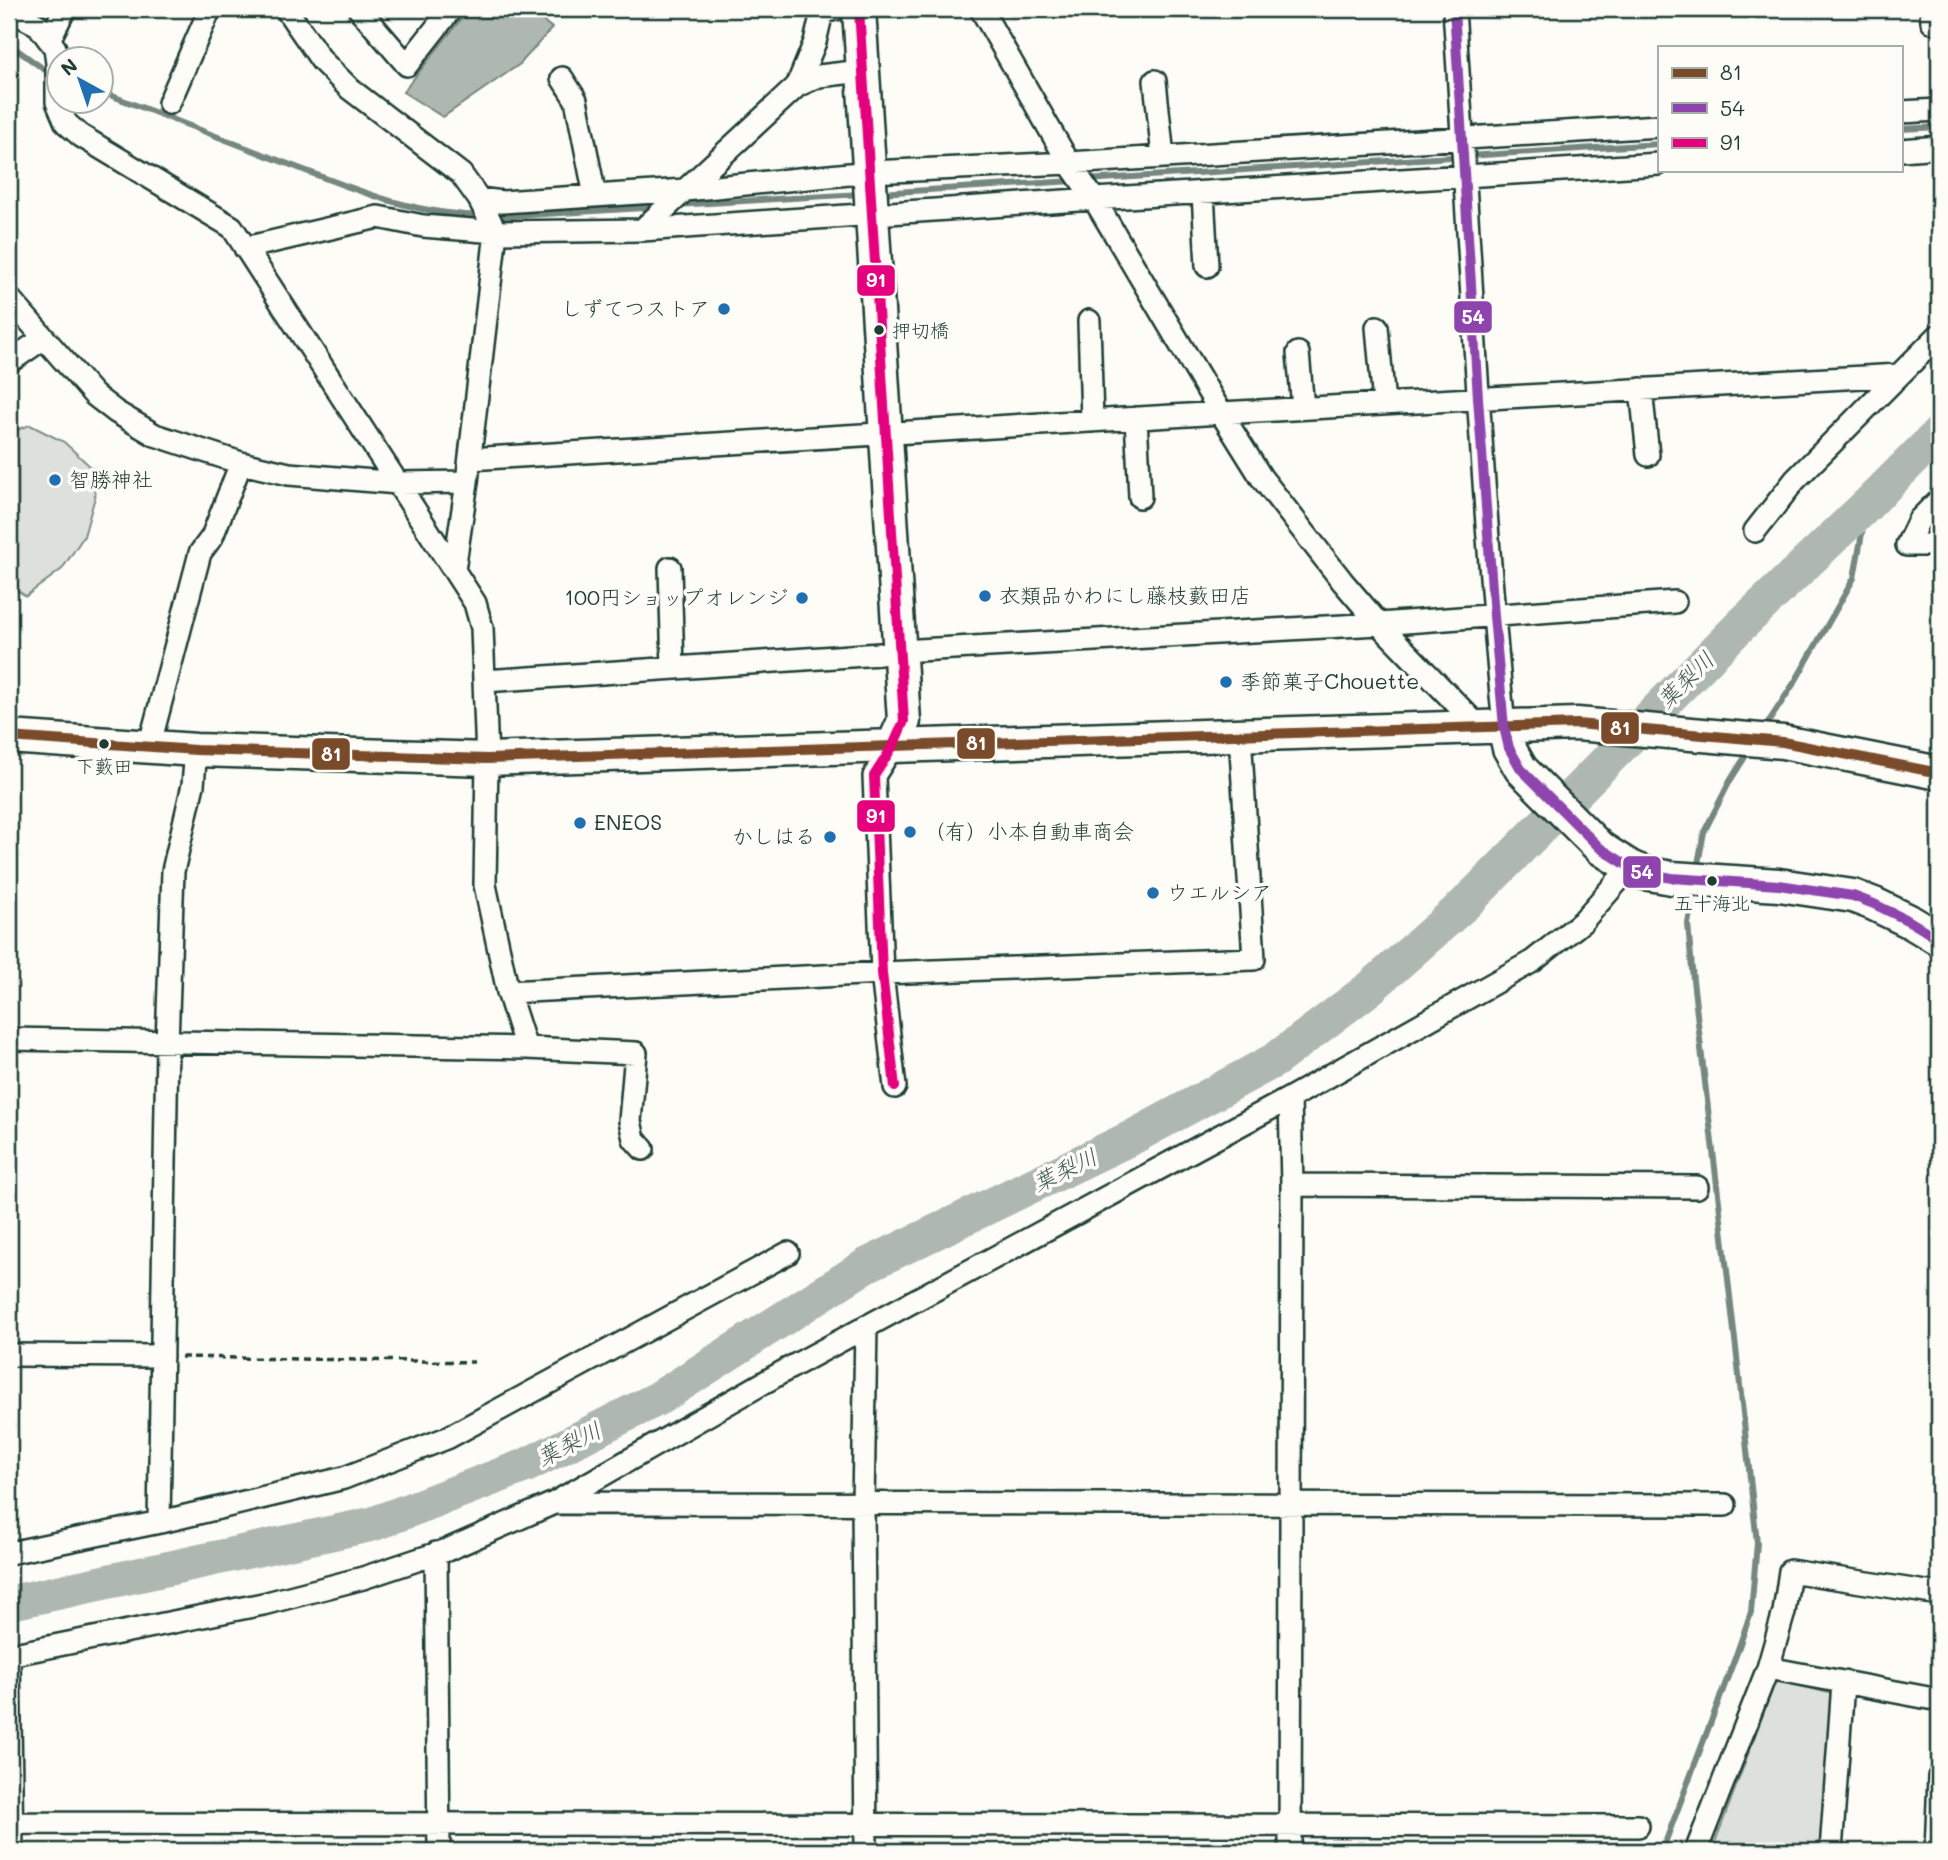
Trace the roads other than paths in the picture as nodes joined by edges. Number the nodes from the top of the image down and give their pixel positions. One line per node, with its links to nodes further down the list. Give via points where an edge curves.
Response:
1 (65, 9): 14 (street)
2 (210, 9): 19 (street)
3 (286, 9): 34 (street, via 322,61 350,89 461,174)
4 (359, 9): 5 (street, via 407,65)
5 (451, 9)
6 (836, 9): 18 (street, via 822,12)
7 (848, 9): 15 (main road)
8 (859, 9): 15 (main road)
9 (981, 9): 27 (street)
10 (1454, 9): 23 (street)
11 (1931, 9): 13 (street, via 1932,22)
12 (9, 10): 14 (street, via 38,25)
13 (1939, 23)
14 (49, 40): 39 (street, via 55,47 57,102 66,123 232,227)
15 (857, 71): 18 (street, via 819,76); 29 (main road)
16 (562, 78): 33 (street, via 576,100)
17 (1155, 81): 26 (street)
18 (797, 86): 31 (street)
19 (169, 103)
20 (1939, 110): 21 (street)
21 (1902, 112)
22 (1658, 126): 23 (street)
23 (1463, 137): 26 (street); 30 (street)
24 (1939, 147): 25 (street)
25 (1902, 150)
26 (1163, 157): 27 (street)
27 (1069, 163): 29 (street); 35 (street)
28 (1658, 164): 30 (street)
29 (864, 173): 31 (street); 36 (main road)
30 (1466, 176): 32 (street); 50 (street)
31 (685, 190): 33 (street); 37 (street)
32 (1203, 193): 35 (street); 40 (street)
33 (595, 196): 34 (street, via 502,202)
34 (479, 199): 38 (street)
35 (1094, 199): 36 (street); 53 (street)
36 (867, 216): 37 (street); 56 (main road)
37 (642, 230): 38 (street)
38 (496, 232): 39 (street, via 378,217); 58 (street)
39 (245, 248): 60 (street)
40 (1207, 266)
41 (9, 298): 45 (street)
42 (1089, 321): 55 (street)
43 (1377, 327): 51 (street)
44 (1939, 335): 48 (street)
45 (44, 338): 47 (street); 59 (street, via 94,395 116,412 155,435)
46 (1298, 353): 52 (street)
47 (9, 362)
48 (1899, 375): 49 (street); 64 (street, via 1795,480)
49 (1641, 390): 50 (street); 57 (street)
50 (1478, 398): 51 (street); 69 (street)
51 (1384, 404): 52 (street)
52 (1303, 408): 53 (street)
53 (1221, 413): 54 (street); 70 (street, via 1261,477)
54 (1136, 418): 55 (street); 62 (street)
55 (1092, 421): 56 (street)
56 (879, 434): 58 (street); 71 (main road)
57 (1648, 455)
58 (470, 459): 61 (street)
59 (241, 463): 60 (street, via 289,474); 78 (street, via 212,537 200,553)
60 (398, 482): 61 (street); 67 (street)
61 (467, 482): 67 (street)
62 (1139, 497)
63 (1939, 500): 65 (street, via 1919,520 1907,545)
64 (1755, 531)
65 (1939, 545)
66 (670, 568): 72 (street)
67 (454, 570): 73 (street, via 475,603 482,628)
68 (1675, 603): 69 (street)
69 (1494, 616): 70 (street); 74 (street)
70 (1379, 624): 71 (street); 74 (street)
71 (890, 652): 72 (street); 77 (main road, via 883,729)
72 (673, 668): 73 (street)
73 (484, 681): 80 (street)
74 (1492, 727): 75 (main road); 81 (main road, via 1577,723 1783,743); 82 (main road, via 1521,769 1600,848)
75 (1240, 734): 77 (main road); 84 (street, via 1254,959)
76 (9, 737): 78 (main road)
77 (892, 746): 80 (main road); 84 (street, via 874,776)
78 (149, 747): 79 (main road)
79 (196, 750): 80 (main road); 87 (street, via 193,785 173,871)
80 (487, 759): 85 (street, via 485,884)
81 (1939, 773)
82 (1630, 867): 83 (main road, via 1672,878 1779,885 1853,896); 90 (street, via 1583,922 1533,961)
83 (1939, 939)
84 (882, 973): 85 (street); 89 (street)
85 (508, 992): 88 (street)
86 (9, 1039): 87 (street)
87 (167, 1042): 88 (street); 97 (street)
88 (526, 1048): 91 (street, via 636,1053 631,1121 634,1139)
89 (895, 1087)
90 (1290, 1098): 92 (street); 95 (street)
91 (643, 1149)
92 (1292, 1185): 93 (street); 99 (street)
93 (1697, 1187)
94 (788, 1254): 102 (street, via 447,1438 344,1478)
95 (866, 1326): 98 (street); 100 (street)
96 (9, 1354): 97 (street)
97 (162, 1356): 102 (street)
98 (554, 1503): 100 (street); 104 (street)
99 (1291, 1503): 100 (street); 101 (street); 114 (street)
100 (863, 1505): 113 (street)
101 (1725, 1505)
102 (159, 1522): 103 (street)
103 (9, 1553)
104 (436, 1553): 111 (street, via 263,1604 9,1655); 112 (street)
105 (1939, 1594): 106 (street, via 1790,1571)
106 (1768, 1668): 107 (street); 120 (street)
107 (1843, 1683): 108 (street); 121 (street)
108 (1939, 1700)
109 (1939, 1777): 110 (street)
110 (1938, 1813): 122 (street)
111 (10, 1823): 112 (street); 116 (street)
112 (439, 1823): 113 (street); 117 (street)
113 (866, 1824): 114 (street); 118 (street)
114 (1290, 1824): 115 (street); 119 (street)
115 (1638, 1826)
116 (12, 1851)
117 (439, 1851)
118 (866, 1851)
119 (1290, 1851)
120 (1696, 1851)
121 (1831, 1851)
122 (1936, 1851)

